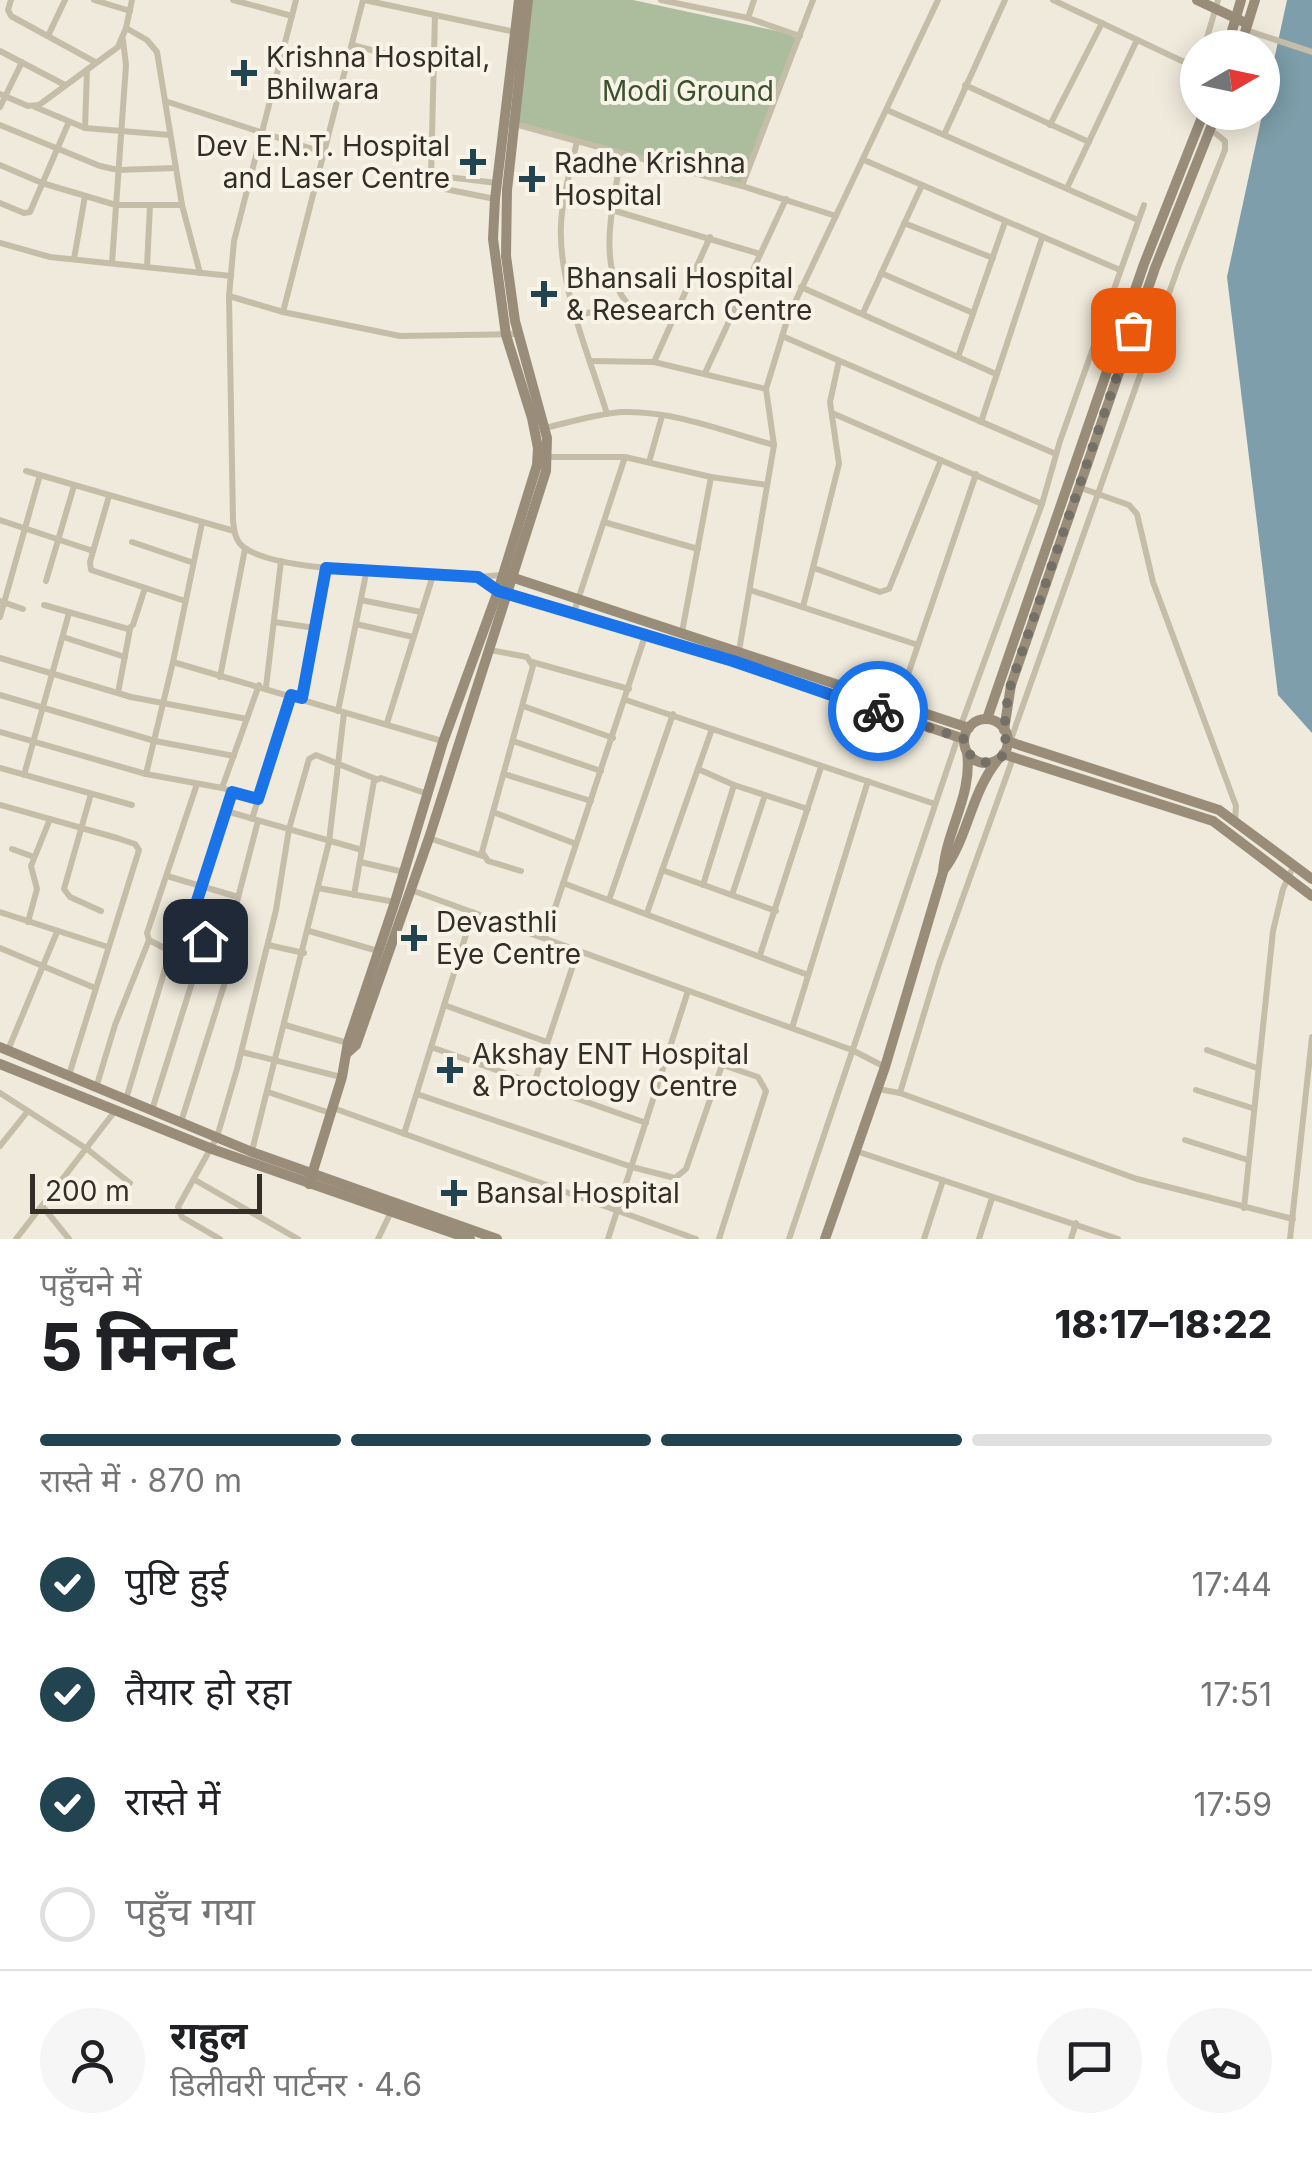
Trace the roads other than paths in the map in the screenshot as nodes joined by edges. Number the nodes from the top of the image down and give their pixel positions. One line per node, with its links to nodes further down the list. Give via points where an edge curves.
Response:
1 (11, 0): 33 (street, via 10,16)
2 (65, 0): 33 (street)
3 (94, 0): 22 (street)
4 (132, 0): 22 (street)
5 (233, 0): 24 (street)
6 (296, 0): 24 (street)
7 (363, 0): 23 (street); 37 (street)
8 (519, 0): 32 (main road)
9 (528, 0): 32 (main road)
10 (661, 0): 21 (street)
11 (710, 0): 21 (street)
12 (754, 0): 25 (street)
13 (813, 0): 34 (street)
14 (938, 0): 51 (street)
15 (1006, 0): 46 (street)
16 (1053, 0): 26 (street)
17 (1196, 0): 20 (main road)
18 (1240, 0): 19 (main road); 27 (main road)
19 (1254, 3): 27 (main road)
20 (1216, 5): 27 (main road); 29 (street)
21 (708, 10): 25 (street)
22 (130, 11): 28 (street)
23 (435, 15): 32 (street); 43 (street)
24 (292, 16): 60 (street)
25 (748, 18): 34 (street)
26 (1102, 23): 36 (street); 55 (street)
27 (1242, 24): 30 (main road); 31 (main road); 38 (street)
28 (126, 28): 35 (street); 48 (street, via 153,46)
29 (1209, 30)
30 (1238, 30)
31 (1242, 30)
32 (520, 32): 52 (main road)
33 (48, 36): 42 (street)
34 (800, 36): 77 (street)
35 (122, 40): 42 (street); 61 (street)
36 (1137, 40): 40 (street); 65 (street)
37 (352, 45): 43 (street); 67 (street)
38 (1312, 52)
39 (1, 55): 41 (street)
40 (1180, 60)
41 (22, 62): 45 (street); 47 (street)
42 (95, 62): 44 (street)
43 (434, 66): 74 (street, via 430,173)
44 (87, 68): 45 (street); 56 (street)
45 (65, 85): 50 (street)
46 (965, 85): 55 (street); 63 (street)
47 (2, 95): 49 (street); 50 (street)
48 (165, 101): 60 (street); 62 (street)
49 (0, 106)
50 (34, 107): 53 (street)
51 (887, 110): 63 (street); 69 (street)
52 (509, 123): 64 (street); 75 (main road); 112 (main road, via 506,256)
53 (68, 124): 56 (street); 66 (street)
54 (0, 125): 66 (street)
55 (1050, 125): 65 (street)
56 (84, 128): 61 (street)
57 (1197, 130): 143 (main road)
58 (1210, 130): 139 (main road)
59 (1211, 130): 141 (street, via 1225,150)
60 (262, 131): 67 (street); 103 (street)
61 (121, 132): 62 (street); 72 (street)
62 (170, 135): 71 (street)
63 (944, 136): 78 (street)
64 (576, 141): 68 (street); 110 (street, via 561,226)
65 (1089, 142): 78 (street)
66 (56, 149): 72 (street); 73 (street)
67 (325, 153): 107 (street)
68 (622, 154): 77 (street); 87 (street)
69 (864, 160): 76 (street); 88 (street)
70 (0, 166): 73 (street)
71 (175, 168): 72 (street); 85 (street)
72 (118, 170): 83 (street)
73 (42, 182): 79 (street); 82 (street, via 28,213)
74 (438, 182): 75 (street, via 447,177); 80 (street, via 446,190)
75 (497, 183): 80 (main road)
76 (922, 185): 90 (street); 91 (street)
77 (742, 186): 81 (street)
78 (1068, 188): 89 (street)
79 (85, 196): 83 (street); 97 (street)
80 (495, 199): 113 (main road, via 494,258)
81 (786, 199): 88 (street); 95 (street)
82 (0, 203)
83 (116, 205): 84 (street); 98 (street)
84 (150, 205): 85 (street); 99 (street)
85 (182, 205): 101 (street)
86 (1144, 205): 89 (street)
87 (612, 210): 92 (street); 106 (street, via 616,282)
88 (836, 216): 104 (street)
89 (1138, 220): 100 (street)
90 (1005, 222): 93 (street); 96 (street)
91 (904, 223): 96 (street); 102 (street)
92 (710, 237): 95 (street); 111 (street)
93 (1042, 238): 100 (street); 120 (street)
94 (0, 243): 97 (street)
95 (760, 254): 119 (street)
96 (992, 258): 109 (street)
97 (74, 260): 98 (street)
98 (112, 263): 99 (street)
99 (147, 267): 101 (street)
100 (1120, 270): 128 (street)
101 (200, 273): 103 (street)
102 (881, 273): 108 (street); 109 (street)
103 (231, 276): 105 (street)
104 (802, 287): 108 (street); 114 (street)
105 (229, 296): 107 (street); 149 (street)
106 (629, 305): 110 (street); 111 (street)
107 (284, 312): 113 (street, via 400,336)
108 (863, 313): 115 (street)
109 (973, 313): 115 (street)
110 (577, 315): 117 (street)
111 (676, 317): 118 (street)
112 (518, 334): 113 (street); 126 (main road)
113 (506, 335): 161 (main road, via 538,456)
114 (782, 336): 116 (street); 121 (street)
115 (958, 357): 120 (street)
116 (839, 360): 122 (street); 125 (street)
117 (592, 362): 118 (street); 123 (street)
118 (654, 362): 119 (street)
119 (704, 373): 121 (street)
120 (996, 374): 125 (street)
121 (766, 389): 127 (street)
122 (832, 413): 131 (street); 158 (street, via 838,464)
123 (607, 414): 124 (street); 126 (street)
124 (662, 416): 127 (street); 132 (street)
125 (980, 422): 128 (street)
126 (545, 428): 129 (main road)
127 (774, 445): 137 (street)
128 (1056, 454): 140 (street)
129 (548, 457): 130 (street); 161 (main road)
130 (625, 457): 132 (street); 146 (street)
131 (941, 460): 134 (street); 158 (street, via 890,589 880,592)
132 (649, 462): 136 (street)
133 (26, 471): 135 (street)
134 (976, 474): 144 (street); 187 (street)
135 (40, 476): 138 (street); 148 (street)
136 (712, 478): 137 (street); 153 (street)
137 (767, 485): 165 (street)
138 (74, 486): 142 (street); 150 (street)
139 (1081, 488): 141 (street); 181 (main road)
140 (1044, 494): 143 (street); 144 (street)
141 (1100, 494): 216 (street); 251 (street, via 1136,514 1154,582 1236,806)
142 (109, 496): 147 (street); 154 (street)
143 (1065, 500): 181 (main road)
144 (1042, 504): 214 (street)
145 (0, 520): 148 (street)
146 (604, 522): 153 (street); 167 (street)
147 (202, 523): 149 (street); 156 (street)
148 (23, 528): 150 (street); 170 (street)
149 (234, 531): 152 (street)
150 (58, 540): 154 (street); 163 (street)
151 (132, 542): 156 (street)
152 (245, 549): 155 (street); 195 (street)
153 (698, 549): 183 (street)
154 (93, 552): 164 (street, via 96,574)
155 (281, 561): 157 (street); 178 (street)
156 (192, 562): 168 (street)
157 (326, 568): 159 (street); 180 (street)
158 (814, 568): 172 (street)
159 (367, 569): 160 (street); 169 (street)
160 (434, 572): 162 (street); 174 (street)
161 (508, 576): 162 (street); 166 (main road); 167 (main road)
162 (478, 577): 166 (street)
163 (46, 581)
164 (145, 588): 168 (street); 182 (street)
165 (750, 590): 172 (street); 189 (street)
166 (503, 592): 176 (main road); 188 (main road); 220 (main road)
167 (579, 597): 176 (street); 183 (main road)
168 (184, 600): 192 (street)
169 (361, 600): 174 (street); 179 (street)
170 (2, 602): 173 (street); 177 (street)
171 (44, 605): 175 (street)
172 (803, 607): 187 (street)
173 (23, 609)
174 (422, 612): 186 (street)
175 (69, 613): 182 (street); 185 (street)
176 (574, 614): 184 (main road)
177 (0, 617)
178 (274, 622): 180 (street); 196 (street)
179 (356, 624): 186 (street); 207 (street)
180 (315, 628): 201 (street)
181 (1025, 628): 210 (main road); 216 (main road)
182 (130, 629): 190 (street)
183 (682, 632): 189 (main road)
184 (645, 636): 197 (street); 214 (main road)
185 (63, 637): 190 (street); 194 (street)
186 (414, 638): 211 (street)
187 (918, 645): 204 (street)
188 (490, 650): 193 (street); 254 (main road)
189 (740, 651): 204 (main road)
190 (125, 657): 198 (street)
191 (0, 658): 194 (street)
192 (172, 662): 195 (street); 203 (street)
193 (532, 662): 197 (street); 205 (street)
194 (54, 672): 198 (street); 206 (street)
195 (220, 676): 196 (street)
196 (262, 686): 200 (street); 209 (street)
197 (629, 689): 202 (street)
198 (118, 693): 203 (street)
199 (0, 695): 206 (street)
200 (291, 695): 201 (street); 241 (street)
201 (302, 698): 207 (street)
202 (626, 700): 208 (street); 215 (street)
203 (164, 704): 209 (street); 218 (street)
204 (898, 705): 214 (main road)
205 (523, 706): 215 (street); 217 (street)
206 (43, 708): 218 (street); 219 (street)
207 (341, 712): 211 (street); 224 (street)
208 (674, 714): 212 (street); 279 (street)
209 (247, 719): 222 (street)
210 (987, 720): 214 (main road); 216 (main road, via 997,722)
211 (387, 724): 220 (street)
212 (712, 729): 225 (street); 227 (street)
213 (0, 732): 219 (street)
214 (963, 733): 221 (main road); 243 (street)
215 (612, 738): 228 (street)
216 (1007, 738): 223 (main road); 251 (main road, via 1219,810)
217 (513, 740): 228 (street); 230 (street)
218 (155, 741): 222 (street); 229 (street)
219 (34, 742): 229 (street); 231 (street)
220 (444, 742): 239 (main road)
221 (967, 752): 223 (main road, via 982,763); 266 (main road, via 969,780)
222 (234, 756): 236 (street)
223 (1006, 756): 266 (main road, via 973,800); 268 (main road, via 1213,821); 330 (street)
224 (336, 765): 232 (street); 253 (street, via 310,757); 255 (street)
225 (822, 767): 233 (street); 246 (street)
226 (0, 768): 231 (street)
227 (698, 769): 235 (street); 263 (street)
228 (602, 771): 242 (street)
229 (146, 774): 234 (street)
230 (504, 774): 242 (street); 248 (street)
231 (24, 775): 238 (street)
232 (376, 779): 239 (street); 258 (street)
233 (868, 781): 243 (street); 299 (street)
234 (197, 784): 236 (street); 267 (street)
235 (734, 785): 240 (street); 271 (street)
236 (222, 788): 237 (street)
237 (232, 792): 241 (street); 247 (street)
238 (91, 794): 245 (street); 252 (street)
239 (428, 794): 265 (main road)
240 (765, 794): 246 (street); 276 (street)
241 (258, 799): 250 (street)
242 (591, 801): 256 (street)
243 (935, 804): 312 (street)
244 (0, 805): 249 (street)
245 (132, 806)
246 (808, 808): 282 (street)
247 (226, 811): 250 (street); 272 (street)
248 (493, 812): 256 (street); 259 (street)
249 (50, 819): 252 (street); 260 (street)
250 (255, 820): 253 (street); 278 (street)
251 (1235, 822): 262 (main road)
252 (82, 828): 281 (street, via 64,889); 292 (street, via 139,850)
253 (289, 830): 255 (street); 291 (street)
254 (428, 838): 259 (street); 274 (main road)
255 (329, 842): 258 (street); 273 (street)
256 (577, 844): 270 (street)
257 (12, 848): 260 (street)
258 (362, 850): 261 (street)
259 (483, 856): 264 (street)
260 (34, 857): 286 (street, via 30,870 37,888)
261 (360, 862): 265 (street); 275 (street)
262 (1294, 866): 268 (street); 269 (main road)
263 (662, 870): 271 (street); 285 (street)
264 (522, 871)
265 (404, 872): 280 (main road)
266 (942, 872): 318 (main road)
267 (167, 876): 272 (street); 290 (street)
268 (1288, 877): 277 (main road); 319 (street, via 1273,930)
269 (1312, 879)
270 (564, 883): 279 (street); 289 (street)
271 (703, 885): 276 (street)
272 (202, 886): 278 (street); 334 (street, via 194,912 205,941)
273 (318, 888): 275 (street); 288 (street)
274 (410, 889): 284 (street); 307 (main road)
275 (354, 895): 280 (street)
276 (732, 895): 282 (street)
277 (1312, 896)
278 (238, 897): 337 (street, via 224,982)
279 (609, 900): 285 (street)
280 (395, 902): 295 (main road)
281 (100, 911)
282 (776, 911): 297 (street)
283 (0, 912): 286 (street)
284 (473, 912): 289 (street); 302 (street)
285 (647, 913): 297 (street)
286 (28, 922): 287 (street)
287 (57, 932): 292 (street); 298 (street)
288 (308, 932): 295 (street); 296 (street)
289 (544, 938): 294 (street)
290 (149, 940): 324 (street); 331 (street, via 169,956)
291 (268, 945): 296 (street); 314 (street)
292 (108, 947): 300 (street)
293 (0, 948): 298 (street)
294 (578, 950): 301 (street); 306 (street)
295 (378, 951): 307 (main road)
296 (304, 953): 303 (street)
297 (760, 955): 299 (street)
298 (42, 966): 300 (street); 309 (street)
299 (808, 974): 304 (street)
300 (95, 988): 320 (street)
301 (688, 990): 304 (street); 308 (street)
302 (444, 1006): 306 (street); 310 (street)
303 (285, 1025): 307 (street); 315 (street)
304 (792, 1028): 312 (street)
305 (1312, 1038): 311 (street)
306 (547, 1042): 322 (street)
307 (350, 1047): 321 (main road)
308 (670, 1047): 317 (street); 338 (street)
309 (4, 1048): 320 (main road)
310 (431, 1048): 322 (street); 329 (street)
311 (1311, 1049): 323 (street)
312 (852, 1050): 318 (street); 370 (street)
313 (1207, 1050): 319 (street)
314 (242, 1052): 315 (street); 340 (street)
315 (276, 1060): 321 (street); 327 (street)
316 (0, 1064): 333 (main road)
317 (722, 1065): 348 (street, via 684,1174 674,1178); 369 (street, via 758,1078 766,1091)
318 (885, 1067): 325 (main road)
319 (1257, 1068): 332 (street)
320 (69, 1075): 324 (main road)
321 (342, 1078): 335 (main road)
322 (534, 1083): 338 (street)
323 (1310, 1083): 358 (street)
324 (96, 1088): 331 (main road)
325 (877, 1089): 330 (street); 345 (main road)
326 (1196, 1090): 332 (street)
327 (268, 1092): 335 (street); 346 (street)
328 (0, 1093): 336 (street)
329 (417, 1094): 339 (street); 348 (street)
330 (900, 1094): 355 (street, via 1137,1179)
331 (126, 1100): 334 (main road)
332 (1252, 1108): 347 (street)
333 (115, 1110): 343 (main road); 344 (street)
334 (152, 1110): 337 (main road)
335 (332, 1111): 339 (street); 350 (main road)
336 (28, 1112): 341 (street); 344 (street)
337 (181, 1122): 340 (main road)
338 (646, 1123): 348 (street)
339 (404, 1134): 357 (street)
340 (217, 1137): 343 (street); 346 (main road)
341 (2, 1140)
342 (1186, 1140): 347 (street)
343 (212, 1149): 349 (street); 350 (main road)
344 (87, 1150): 352 (street); 354 (street)
345 (856, 1151): 351 (street); 371 (main road)
346 (252, 1152): 350 (main road)
347 (1248, 1160): 355 (street)
348 (632, 1168): 357 (street)
349 (196, 1180): 362 (street, via 178,1213); 363 (street)
350 (311, 1180): 356 (main road); 366 (main road)
351 (944, 1180): 353 (street); 372 (street)
352 (130, 1183)
353 (992, 1198): 359 (street); 373 (street)
354 (44, 1205): 360 (street); 361 (street)
355 (1244, 1208): 358 (street)
356 (391, 1212): 364 (street); 365 (main road)
357 (618, 1212): 367 (street); 368 (street)
358 (1293, 1219): 376 (street)
359 (1076, 1223): 374 (street); 375 (street)
360 (16, 1239)
361 (69, 1239)
362 (220, 1239)
363 (298, 1239)
364 (378, 1239)
365 (470, 1239)
366 (497, 1239)
367 (608, 1239)
368 (696, 1239)
369 (719, 1239)
370 (790, 1239)
371 (825, 1239)
372 (924, 1239)
373 (979, 1239)
374 (1070, 1239)
375 (1118, 1239)
376 (1290, 1239)

